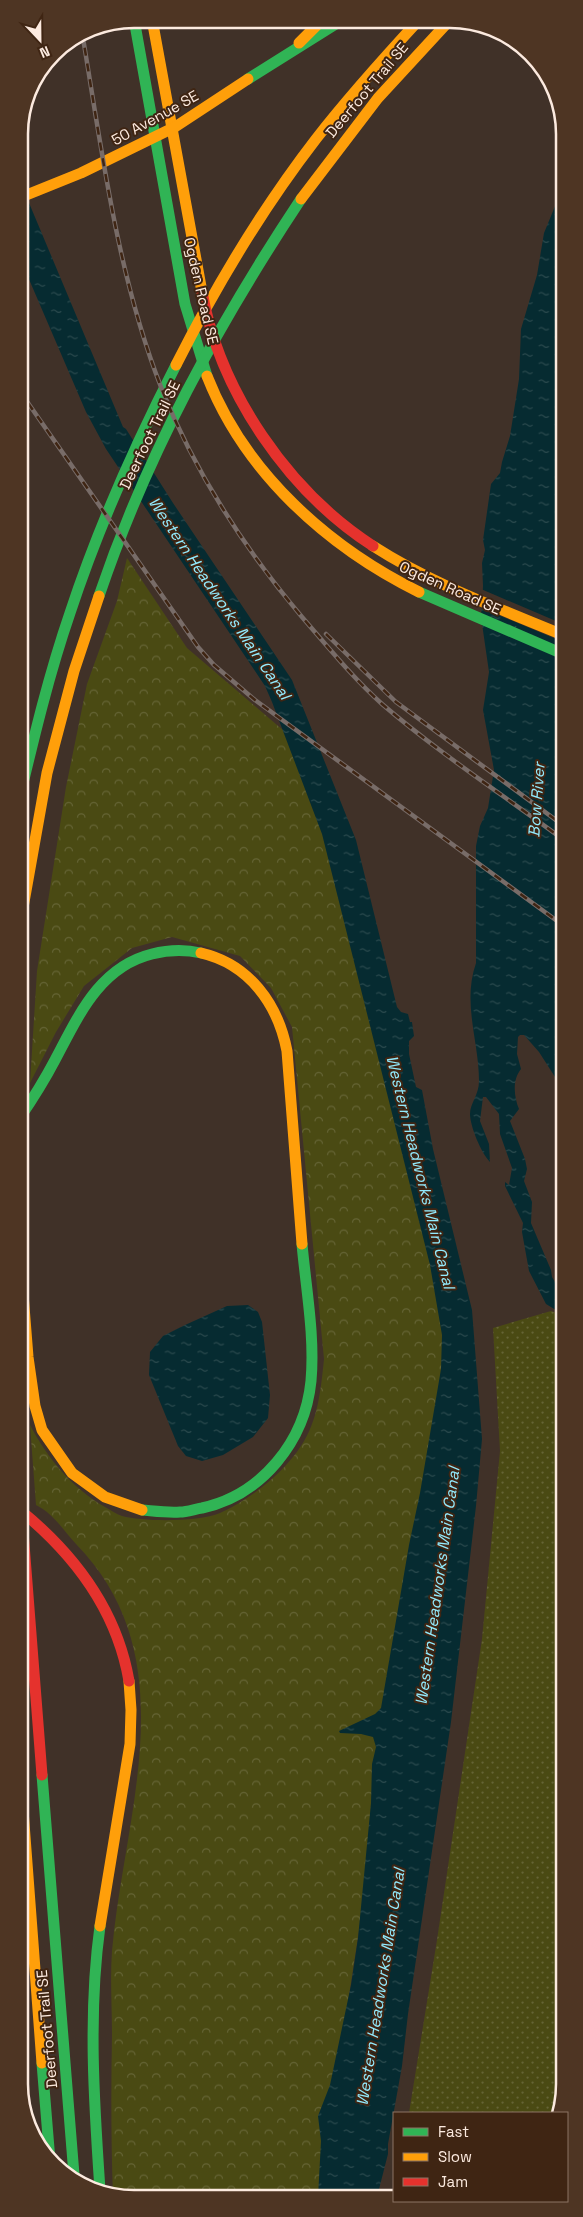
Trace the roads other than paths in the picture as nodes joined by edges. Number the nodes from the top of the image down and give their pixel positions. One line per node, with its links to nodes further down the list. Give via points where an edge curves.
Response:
1 (136, 28): 10 (main road, Ogden Road SE, via 185,304 198,350 224,411 260,466 317,528 342,548 398,583)
2 (154, 28): 9 (main road, Ogden Road SE, via 206,316 234,389 269,448 325,509 385,554 447,587)
3 (315, 28): 7 (main road, 50 Avenue SE)
4 (330, 28): 7 (main road, 50 Avenue SE)
5 (412, 28): 11 (main road, Deerfoot Trail SE, via 313,143 213,294 151,415 92,552 42,705)
6 (443, 28): 12 (main road, Deerfoot Trail SE, via 386,89 314,180 251,274 172,421 106,574 74,676 47,772)
7 (296, 48): 8 (main road, 50 Avenue SE, via 199,112 107,161)
8 (28, 194)
9 (556, 632)
10 (556, 651)
11 (28, 764)
12 (28, 881)
13 (27, 1106): 14 (main road, via 85,1002 116,970 154,952 173,950 220,958 248,976 268,998 285,1038 312,1360 304,1417 288,1447 268,1473 236,1497 216,1505 167,1513 143,1511 104,1498 71,1473 52,1448 39,1423)
14 (27, 1353)
15 (27, 1516): 20 (main road, via 60,1545 103,1604 122,1652 132,1697 126,1768 94,1990 93,2080)
16 (27, 1585): 19 (main road, Deerfoot Trail SE)
17 (27, 1863): 18 (main road, Deerfoot Trail SE)
18 (49, 2148)
19 (74, 2171)
20 (100, 2184)

